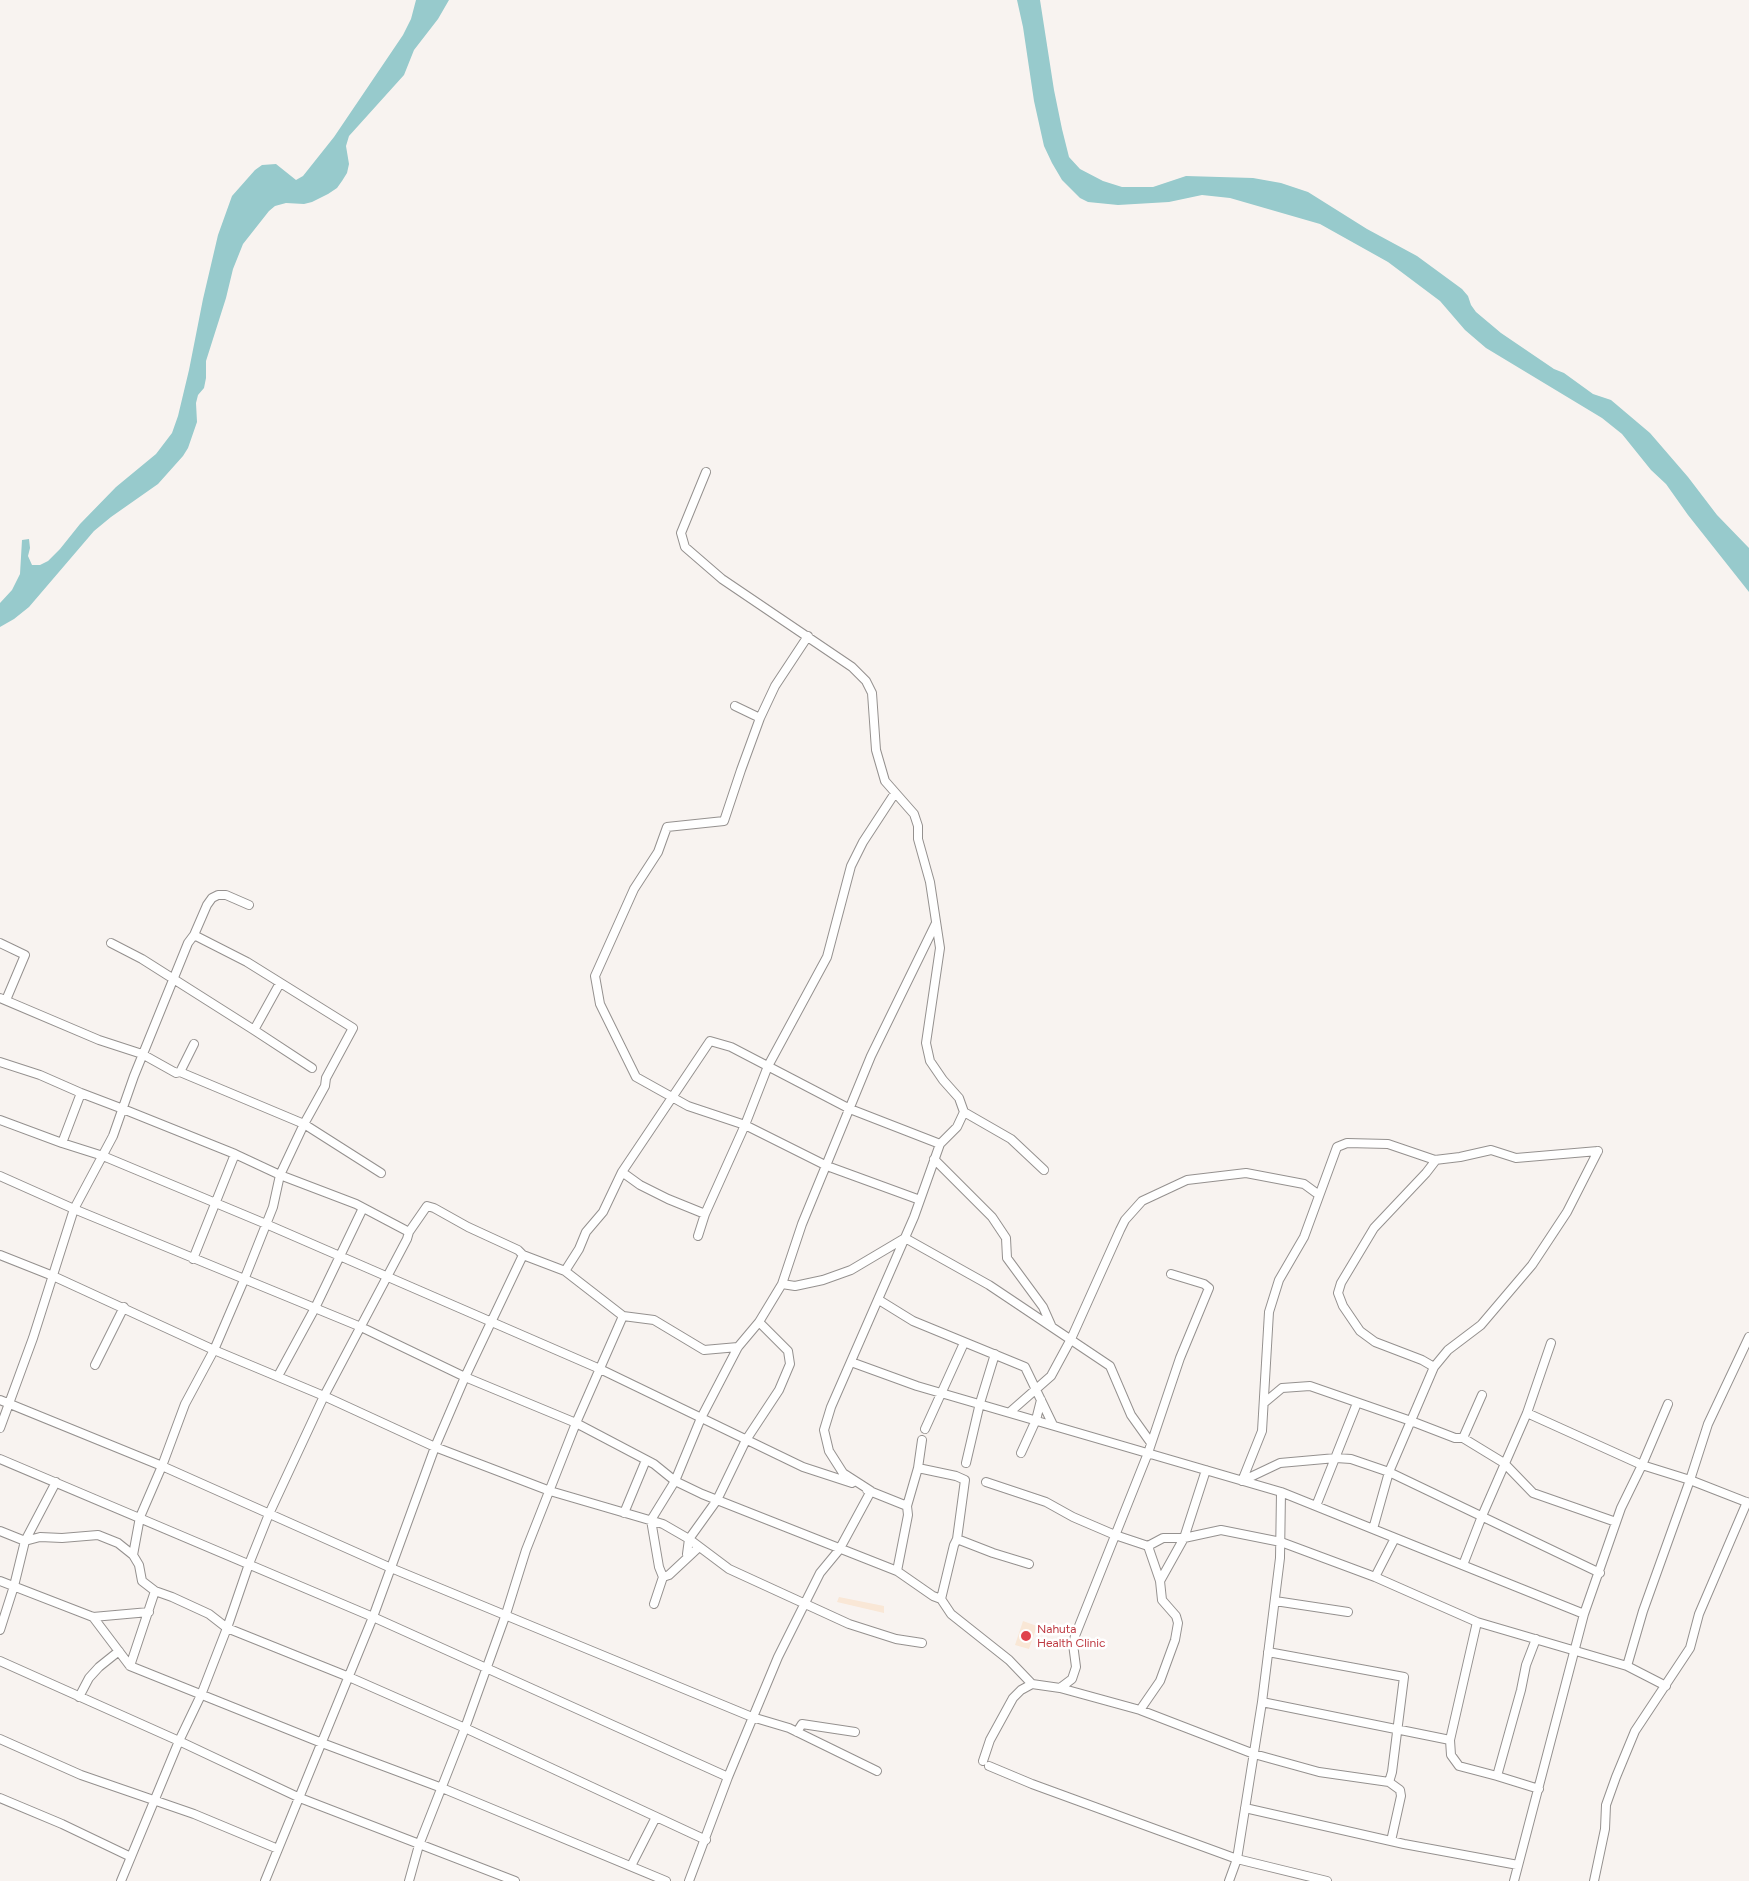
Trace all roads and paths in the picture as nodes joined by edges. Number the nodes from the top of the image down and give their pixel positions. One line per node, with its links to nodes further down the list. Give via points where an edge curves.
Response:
1 (706, 472): 2 (street, via 681,533 685,547 722,579)
2 (808, 636): 4 (street); 5 (street, via 866,680 872,693 876,750 885,781)
3 (735, 706): 4 (street)
4 (760, 718): 22 (street, via 724,821 666,827 658,852 634,889 595,976 600,1004 636,1077)
5 (895, 793): 7 (street, via 914,814 918,826); 18 (street, via 851,866 827,957)
6 (249, 905): 8 (street, via 218,895 207,905)
7 (936, 923): 24 (street, via 871,1056); 25 (street, via 940,948 926,1043 930,1061 959,1098)
8 (194, 935): 11 (street); 12 (street, via 247,962)
9 (111, 942): 11 (street)
10 (0, 943): 13 (street, via 25,955)
11 (172, 980): 14 (street); 16 (street)
12 (280, 984): 14 (street); 27 (street, via 352,1028)
13 (3, 999): 16 (street, via 99,1040)
14 (254, 1030): 19 (street)
15 (194, 1044): 20 (street)
16 (142, 1054): 20 (street); 23 (street)
17 (0, 1062): 21 (street, via 40,1075)
18 (768, 1066): 22 (street, via 731,1047 710,1041); 24 (street); 28 (street)
19 (312, 1068)
20 (180, 1072): 27 (street)
21 (81, 1094): 23 (street); 29 (street)
22 (671, 1097): 28 (street); 37 (street)
23 (124, 1108): 31 (street); 32 (street)
24 (850, 1109): 30 (street); 35 (street)
25 (964, 1112): 30 (street, via 957,1128); 36 (street, via 1012,1139)
26 (0, 1120): 29 (street)
27 (304, 1124): 38 (street); 39 (street)
28 (744, 1125): 35 (street); 46 (street)
29 (62, 1143): 32 (street)
30 (940, 1144): 33 (street)
31 (235, 1154): 39 (street); 43 (street)
32 (103, 1156): 43 (street); 45 (street)
33 (934, 1159): 42 (street); 67 (street, via 992,1217 1006,1238 1007,1258 1043,1307)
34 (1436, 1160): 41 (street, via 1388,1144 1347,1143 1337,1147); 78 (street, via 1374,1228 1338,1293 1360,1331 1375,1342); 78 (street, via 1491,1150 1516,1158 1598,1151 1566,1212 1532,1265 1481,1326 1448,1350)
35 (826, 1166): 42 (street); 60 (street)
36 (1044, 1170)
37 (622, 1172): 46 (street, via 647,1188); 55 (street, via 603,1212 586,1232)
38 (381, 1173)
39 (280, 1175): 44 (street); 47 (street)
40 (0, 1176): 45 (street)
41 (1319, 1195): 70 (street, via 1304,1184 1246,1173 1187,1180 1142,1201 1125,1220); 90 (street, via 1304,1237 1279,1280 1269,1312)
42 (920, 1200): 50 (street)
43 (215, 1204): 47 (street); 54 (street)
44 (363, 1208): 48 (street); 53 (street)
45 (74, 1210): 54 (street); 57 (street)
46 (705, 1214): 49 (street)
47 (266, 1224): 53 (street); 59 (street)
48 (409, 1232): 51 (street, via 427,1206); 58 (street)
49 (698, 1236)
50 (905, 1238): 60 (street, via 852,1270 795,1286); 61 (street); 67 (street, via 989,1285)
51 (523, 1255): 55 (street); 66 (street)
52 (0, 1256): 57 (street)
53 (340, 1257): 58 (street); 63 (street)
54 (193, 1259): 59 (street)
55 (565, 1271): 64 (street)
56 (1171, 1274): 105 (street, via 1209,1288 1180,1358)
57 (53, 1276): 62 (street); 91 (street)
58 (387, 1276): 66 (street); 68 (street)
59 (244, 1280): 63 (street); 74 (street)
60 (782, 1284): 65 (street)
61 (879, 1300): 71 (street, via 913,1321); 76 (street)
62 (124, 1308): 74 (street); 77 (street)
63 (314, 1308): 68 (street); 80 (street)
64 (623, 1316): 73 (street, via 654,1320 704,1350); 79 (street)
65 (760, 1322): 73 (street); 103 (street, via 788,1350 790,1364 779,1390)
66 (490, 1323): 79 (street); 81 (street)
67 (1052, 1326): 70 (street)
68 (361, 1327): 81 (street); 85 (street)
69 (1749, 1337): 119 (street, via 1708,1424)
70 (1071, 1339): 82 (street, via 1051,1376); 105 (street, via 1110,1366 1131,1415)
71 (964, 1343): 75 (street); 83 (street)
72 (1551, 1343): 94 (street)
73 (738, 1347): 95 (street)
74 (214, 1350): 80 (street); 115 (street, via 185,1404)
75 (994, 1354): 82 (street, via 1024,1367); 89 (street)
76 (851, 1362): 83 (street); 125 (street, via 824,1430 828,1451 843,1474)
77 (95, 1365)
78 (1434, 1367): 97 (street)
79 (600, 1369): 95 (street); 98 (street)
80 (278, 1376): 85 (street)
81 (465, 1377): 98 (street); 106 (street)
82 (1036, 1390): 87 (street); 93 (street)
83 (941, 1392): 89 (street); 101 (street)
84 (1482, 1395): 102 (street)
85 (324, 1396): 106 (street); 132 (street)
86 (0, 1400): 91 (street)
87 (1041, 1400): 96 (street); 99 (street)
88 (1358, 1402): 90 (street, via 1310,1386 1282,1388); 97 (street); 109 (street)
89 (980, 1403): 93 (street); 112 (street)
90 (1264, 1403): 121 (street, via 1262,1431)
91 (9, 1404): 100 (street); 115 (street)
92 (1668, 1404): 114 (street)
93 (1010, 1412): 96 (street)
94 (1527, 1413): 113 (street); 114 (street)
95 (701, 1418): 103 (street); 120 (street)
96 (1036, 1420): 99 (street); 107 (street)
97 (1411, 1421): 102 (street, via 1454,1438); 118 (street)
98 (576, 1422): 111 (street); 124 (street)
99 (1053, 1425): 108 (street)
100 (0, 1428)
101 (925, 1430)
102 (1464, 1438): 113 (street)
103 (746, 1440): 125 (street, via 803,1467); 127 (street)
104 (922, 1440): 116 (street)
105 (1151, 1443): 108 (street)
106 (435, 1446): 124 (street); 154 (street)
107 (1021, 1453)
108 (1148, 1453): 117 (street); 139 (street)
109 (1336, 1458): 118 (street); 121 (street, via 1280,1463); 130 (street)
110 (0, 1459): 122 (street)
111 (646, 1460): 120 (street); 131 (street)
112 (966, 1463)
113 (1504, 1463): 133 (street); 136 (street, via 1533,1492)
114 (1642, 1465): 119 (street); 136 (street)
115 (162, 1466): 132 (street); 134 (street)
116 (918, 1468): 129 (street); 140 (street, via 965,1480)
117 (1206, 1470): 121 (street); 141 (street)
118 (1389, 1472): 133 (street); 137 (street)
119 (1690, 1480): 128 (street); 183 (street, via 1642,1611)
120 (675, 1481): 127 (street); 135 (street)
121 (1242, 1481): 126 (street)
122 (56, 1482): 134 (street); 144 (street)
123 (986, 1482): 139 (street, via 1046,1502 1073,1518)
124 (550, 1491): 131 (street); 169 (street, via 526,1550)
125 (871, 1491): 129 (street); 148 (street)
126 (1282, 1492): 130 (street); 145 (street)
127 (716, 1500): 143 (street); 148 (street)
128 (1748, 1502): 187 (street, via 1699,1614 1690,1648)
129 (907, 1506): 155 (street)
130 (1316, 1506): 137 (street)
131 (624, 1513): 135 (street)
132 (269, 1514): 151 (street); 154 (street)
133 (1482, 1516): 153 (street); 156 (street)
134 (140, 1517): 149 (street); 151 (street)
135 (651, 1520): 143 (street); 157 (street)
136 (1616, 1522): 156 (street)
137 (1373, 1529): 142 (street)
138 (0, 1532): 144 (street)
139 (1115, 1535): 146 (street); 188 (street, via 1075,1636 1076,1667 1072,1679)
140 (957, 1538): 152 (street); 163 (street)
141 (1184, 1538): 145 (street, via 1220,1530); 146 (street, via 1163,1538); 160 (street)
142 (1395, 1538): 153 (street); 158 (street)
143 (689, 1539): 147 (street); 150 (street)
144 (25, 1541): 149 (street, via 40,1537 98,1535 118,1543); 161 (street)
145 (1281, 1542): 158 (street); 164 (street)
146 (1148, 1546): 160 (street)
147 (699, 1547): 157 (street); 166 (street, via 729,1569)
148 (839, 1550): 155 (street); 166 (street, via 820,1573)
149 (133, 1554): 162 (street, via 142,1581)
150 (687, 1554)
151 (248, 1564): 172 (street); 174 (street)
152 (1029, 1564)
153 (1463, 1565): 170 (street)
154 (391, 1568): 169 (street); 172 (street)
155 (897, 1571): 163 (street)
156 (1600, 1573): 170 (street)
157 (663, 1577): 165 (street)
158 (1375, 1577): 173 (street)
159 (0, 1580): 161 (street)
160 (1160, 1581): 192 (street, via 1162,1600 1178,1623 1160,1681)
161 (14, 1586): 171 (street); 175 (street)
162 (155, 1591): 167 (street); 174 (street, via 209,1614)
163 (941, 1599): 186 (street, via 951,1614)
164 (1274, 1601): 168 (street); 180 (street)
165 (654, 1604)
166 (804, 1604): 177 (street, via 849,1624 896,1639); 193 (street)
167 (149, 1612): 171 (street); 182 (street)
168 (1348, 1612)
169 (506, 1614): 184 (street); 193 (street)
170 (1584, 1614): 178 (street)
171 (93, 1617): 179 (street)
172 (373, 1617): 184 (street); 185 (street)
173 (1477, 1622): 176 (street); 199 (street)
174 (227, 1628): 185 (street); 189 (street)
175 (0, 1630)
176 (1536, 1640): 178 (street); 204 (street, via 1526,1665)
177 (922, 1643)
178 (1575, 1650): 183 (street); 208 (street)
179 (119, 1652): 182 (street); 190 (street, via 99,1667)
180 (1268, 1652): 191 (street); 195 (street, via 1403,1676)
181 (0, 1662): 190 (street)
182 (130, 1666): 189 (street)
183 (1627, 1666): 187 (street)
184 (485, 1668): 194 (street); 205 (street)
185 (349, 1677): 194 (street); 201 (street)
186 (1032, 1684): 188 (street); 219 (street, via 1013,1698 990,1740 986,1763 1032,1784)
187 (1666, 1686): 231 (street, via 1635,1731 1616,1777 1606,1805 1605,1829)
188 (1060, 1688): 192 (street)
189 (201, 1695): 200 (street); 201 (street)
190 (79, 1696): 200 (street)
191 (1262, 1702): 195 (street); 202 (street)
192 (1140, 1710): 202 (street)
193 (752, 1717): 196 (street); 205 (street)
194 (465, 1728): 207 (street); 213 (street)
195 (1397, 1731): 199 (street); 206 (street)
196 (797, 1732): 197 (street, via 802,1724); 203 (street)
197 (855, 1732)
198 (0, 1739): 211 (street, via 81,1775)
199 (1450, 1740): 204 (street, via 1451,1755 1459,1766)
200 (179, 1741): 210 (street); 211 (street)
201 (322, 1744): 207 (street); 210 (street)
202 (1254, 1754): 206 (street, via 1319,1772); 212 (street)
203 (877, 1771)
204 (1497, 1776): 208 (street)
205 (728, 1777): 214 (street)
206 (1390, 1782): 215 (street, via 1400,1790 1401,1796)
207 (442, 1788): 216 (street); 221 (street)
208 (1539, 1789): 220 (street)
209 (0, 1798): 218 (street)
210 (300, 1798): 216 (street); 217 (street)
211 (154, 1800): 217 (street); 218 (street)
212 (1245, 1808): 215 (street); 219 (street)
213 (656, 1817): 214 (street); 221 (street)
214 (706, 1840): 227 (street)
215 (1391, 1841): 220 (street)
216 (419, 1844): 224 (street); 225 (street)
217 (278, 1849): 223 (street)
218 (131, 1857): 222 (street)
219 (1237, 1859): 228 (street); 229 (street)
220 (1518, 1865): 230 (street)
221 (631, 1866): 226 (street)
222 (121, 1881)
223 (265, 1881)
224 (409, 1881)
225 (515, 1881)
226 (666, 1881)
227 (690, 1881)
228 (1229, 1881)
229 (1327, 1881)
230 (1514, 1881)
231 (1594, 1881)

